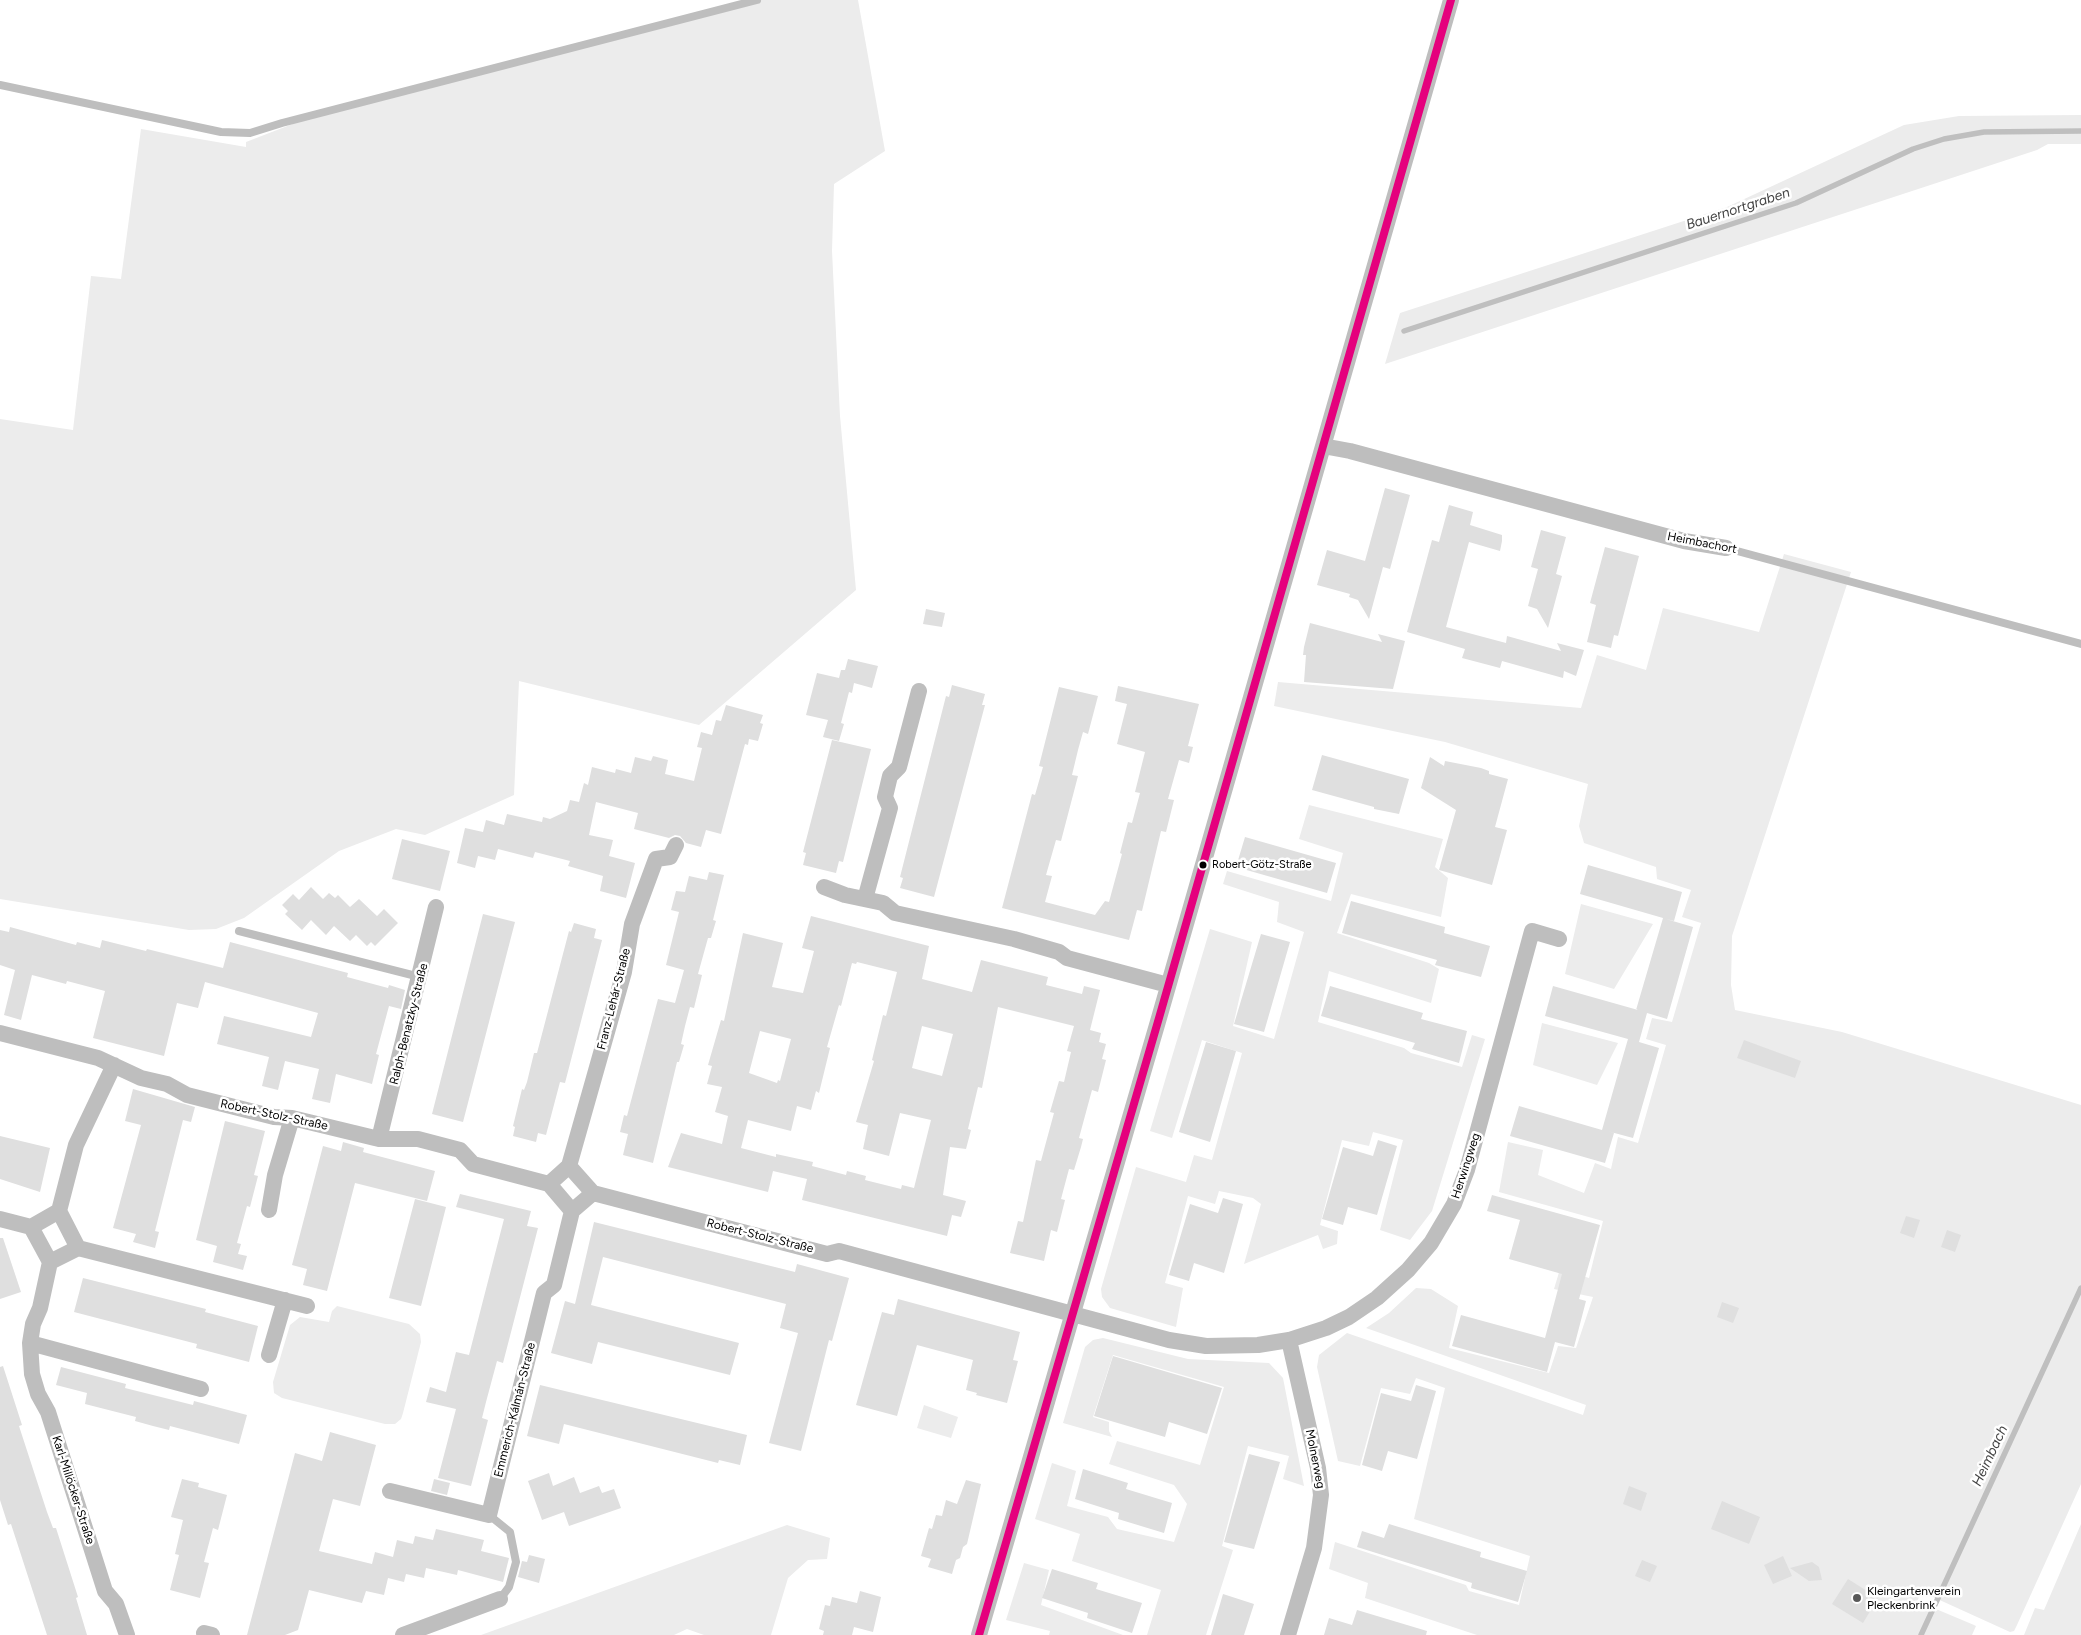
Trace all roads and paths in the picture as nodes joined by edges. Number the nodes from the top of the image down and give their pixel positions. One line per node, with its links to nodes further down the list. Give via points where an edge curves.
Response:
1 (757, 0): 3 (lane, via 250,133 220,132)
2 (1451, 0): 4 (street)
3 (0, 85)
4 (1323, 446): 5 (street, Heimbachort, via 1684,541); 15 (street)
5 (1726, 548): 6 (lane, Heimbachort)
6 (2081, 644)
7 (918, 691): 10 (street, via 899,767 890,776 885,797 890,808)
8 (676, 845): 20 (street, Franz-Lehár-Straße, via 670,857 656,859 632,924 624,972)
9 (824, 887): 10 (street)
10 (865, 899): 15 (street, via 883,903 895,913 1014,940)
11 (436, 907): 14 (street, Ralph-Benatzky-Straße)
12 (240, 931): 14 (lane)
13 (1559, 939): 33 (street, Herwingweg, via 1532,931 1467,1170 1454,1204 1431,1243 1408,1270 1377,1298 1326,1328)
14 (420, 977): 19 (street, Ralph-Benatzky-Straße)
15 (1168, 985): 32 (street)
16 (0, 1033): 17 (street, Robert-Stolz-Straße)
17 (114, 1065): 18 (street, Robert-Stolz-Straße, via 141,1078 167,1084 187,1095 274,1117); 24 (street, via 76,1146)
18 (292, 1118): 19 (street, Robert-Stolz-Straße); 23 (street, via 275,1174)
19 (379, 1140): 21 (street, Robert-Stolz-Straße, via 426,1141 460,1150 473,1164)
20 (569, 1166): 21 (street); 22 (street)
21 (549, 1184): 25 (street)
22 (592, 1193): 25 (street); 32 (street, Robert-Stolz-Straße, via 827,1254 840,1251)
23 (270, 1210)
24 (59, 1211): 27 (street); 28 (street)
25 (572, 1211): 38 (street, Emmerich-Kálmán-Straße, via 554,1284 544,1293)
26 (0, 1218): 27 (street)
27 (31, 1227): 29 (street)
28 (78, 1248): 29 (street); 30 (street)
29 (50, 1262): 34 (street, Karl-Millöcker-Straße)
30 (285, 1300): 31 (street); 35 (street)
31 (308, 1306)
32 (1072, 1313): 33 (street, Herwingweg, via 1169,1340 1206,1346 1258,1345); 42 (street)
33 (1289, 1340): 43 (street, Molnerweg, via 1318,1468 1321,1495 1314,1548)
34 (30, 1343): 36 (street); 40 (street, Karl-Millöcker-Straße, via 32,1374 38,1394 48,1412 105,1591 116,1604)
35 (269, 1355)
36 (201, 1389)
37 (390, 1491): 38 (street)
38 (489, 1515): 39 (lane, via 510,1532 516,1562 509,1587)
39 (500, 1599): 41 (street)
40 (127, 1635)
41 (403, 1635)
42 (979, 1635)
43 (1288, 1635)

